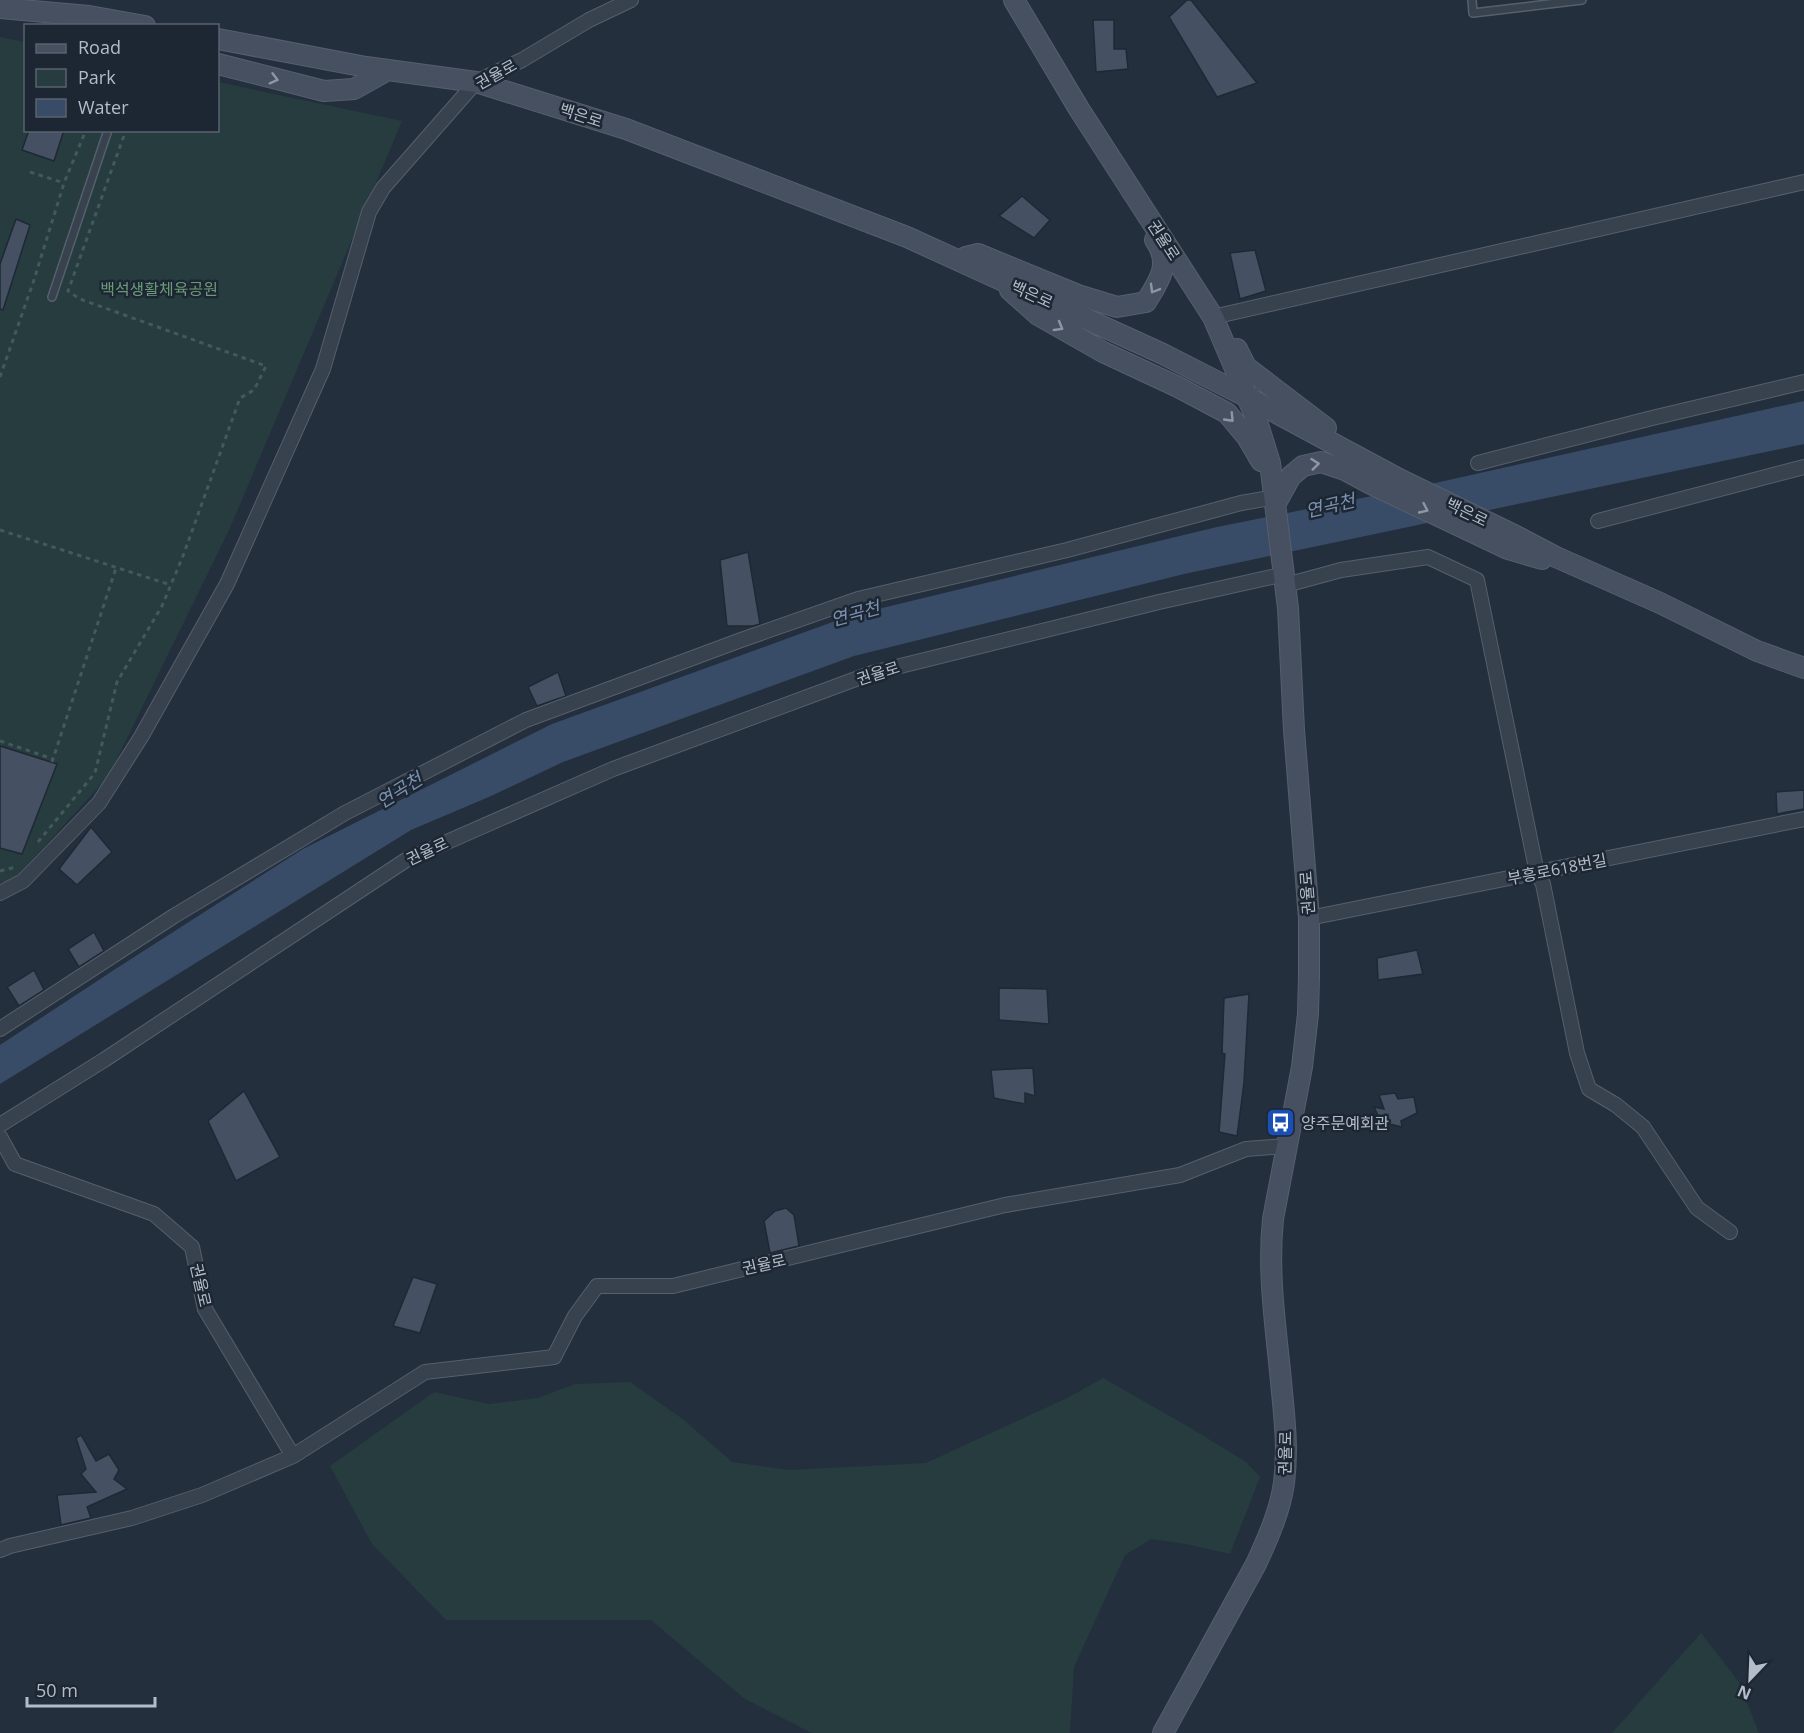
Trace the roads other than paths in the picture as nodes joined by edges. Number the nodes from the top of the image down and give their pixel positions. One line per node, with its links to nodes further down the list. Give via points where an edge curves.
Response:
1 (631, 0): 10 (street, 권율로)
2 (1014, 0): 12 (main road, 권율로)
3 (1472, 0): 4 (lane, via 1473,13)
4 (1582, 0)
5 (0, 8): 6 (main road)
6 (135, 24)
7 (219, 39): 9 (main road, 백은로)
8 (219, 64): 9 (main road, one-way to 9, via 324,91 354,89)
9 (388, 70): 10 (main road, 백은로)
10 (476, 82): 14 (main road, 백은로, via 626,129); 30 (street, 권율로, via 384,188 369,212 323,369 226,584 141,737 99,803 23,881)
11 (107, 132): 16 (lane)
12 (1101, 144): 14 (main road, one-way to 14, via 1139,218 1160,246 1164,263 1161,276 1146,302 1117,307 978,254); 17 (main road, 권율로)
13 (1804, 182): 17 (street)
14 (957, 259): 15 (main road, 백은로)
15 (997, 278): 19 (main road, 백은로); 23 (main road, one-way to 23, via 1038,315 1227,413 1247,437)
16 (52, 297)
17 (1217, 316): 19 (main road, 권율로); 22 (main road, via 1246,367)
18 (1804, 382): 20 (street)
19 (1247, 397): 22 (main road, 백은로); 23 (main road, 권율로, via 1270,463)
20 (1478, 463)
21 (1804, 467): 24 (street)
22 (1373, 475): 23 (main road, one-way to 22, via 1290,477 1306,465 1322,462); 25 (main road, one-way to 25); 25 (main road, 백은로, via 1399,479)
23 (1275, 497): 26 (main road, 권율로); 32 (street, via 858,599 526,720 345,813 174,916)
24 (1598, 521)
25 (1512, 542): 27 (main road, 백은로, via 1598,575 1757,651)
26 (1285, 580): 29 (street, via 1428,557 1477,580); 31 (main road, 권율로); 33 (street, 권율로, via 1159,602 872,673 613,769 406,860)
27 (1804, 668)
28 (1804, 819): 29 (street, 부흥로618번길)
29 (1537, 873): 31 (street, 부흥로618번길); 36 (street, via 1543,884 1577,1053 1589,1089 1643,1127 1697,1208)
30 (0, 893)
31 (1309, 918): 35 (main road, 권율로, via 1308,1014)
32 (0, 1029)
33 (0, 1125)
34 (0, 1137): 37 (street, 권율로, via 15,1164 154,1214 192,1247 205,1309)
35 (1287, 1146): 37 (street, 권율로, via 1246,1149 1180,1175 1005,1204 674,1286 597,1286 575,1316 554,1357 425,1372); 39 (main road, 권율로, via 1271,1258 1285,1421 1284,1483 1278,1511 1256,1564)
36 (1730, 1232)
37 (293, 1456): 38 (street, 권율로, via 202,1495 132,1518)
38 (0, 1550)
39 (1163, 1733)

